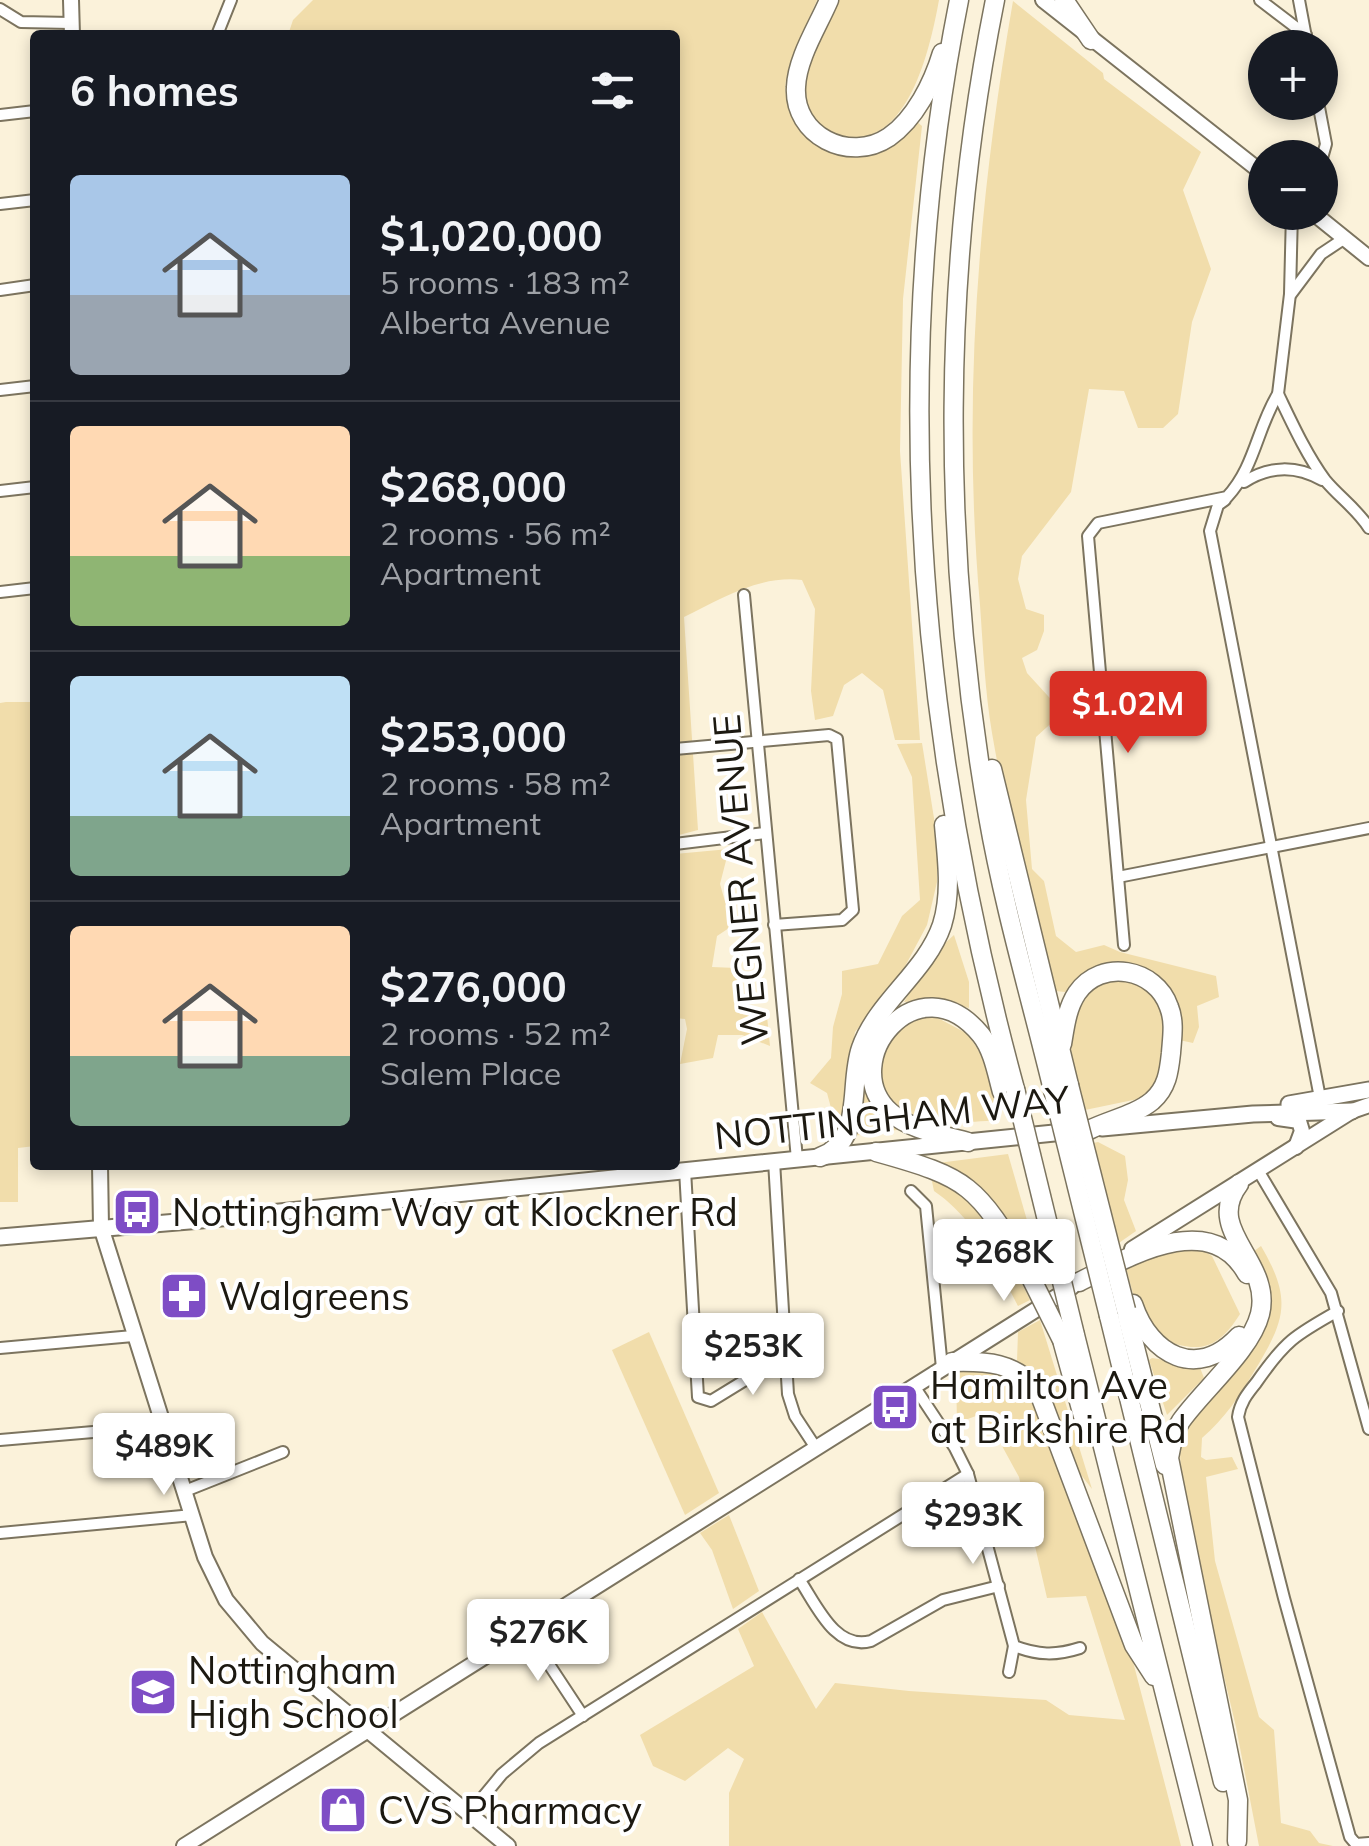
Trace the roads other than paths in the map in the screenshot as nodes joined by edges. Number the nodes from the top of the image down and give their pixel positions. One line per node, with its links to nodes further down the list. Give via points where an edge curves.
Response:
1 (71, 0): 11 (main road)
2 (231, 0): 12 (street)
3 (829, 0): 4 (highway, via 798,70 797,104 814,133 854,148 886,139 915,108 940,59)
4 (958, 0): 43 (highway, via 928,213 918,406 925,599)
5 (1043, 0): 15 (main road)
6 (1064, 0): 15 (highway)
7 (1260, 0): 13 (street)
8 (1300, 0): 14 (street)
9 (0, 9): 11 (street, via 30,24)
10 (993, 9): 37 (highway, via 955,315)
11 (71, 29)
12 (218, 30)
13 (1294, 30)
14 (1305, 30)
15 (1092, 40): 18 (main road)
16 (30, 112): 17 (street)
17 (0, 115)
18 (1248, 162)
19 (30, 201): 20 (street)
20 (0, 204)
21 (1292, 230): 27 (street)
22 (1334, 230): 23 (main road)
23 (1344, 238): 24 (main road); 27 (street, via 1321,254)
24 (1369, 258)
25 (30, 287): 26 (street)
26 (0, 290)
27 (1290, 294): 30 (street)
28 (30, 387): 29 (street)
29 (0, 390)
30 (1278, 394): 31 (street); 32 (street)
31 (1329, 484): 32 (street, via 1284,468); 36 (street)
32 (1239, 485): 35 (street)
33 (30, 488): 34 (street)
34 (0, 491)
35 (1228, 497): 47 (street, via 1218,505 1210,531); 48 (street, via 1098,523 1088,536)
36 (1369, 528)
37 (958, 582): 51 (highway, via 995,786); 52 (highway, via 989,820)
38 (30, 589): 39 (street)
39 (0, 592)
40 (744, 595): 41 (street, WEGNER AVENUE)
41 (756, 741): 42 (street); 45 (street, WEGNER AVENUE); 49 (street, via 829,735 839,748 853,910 842,920)
42 (680, 749)
43 (948, 785): 54 (highway); 64 (highway, via 943,922 868,1034 850,1128 841,1144)
44 (1369, 828): 47 (street)
45 (766, 833): 46 (street); 49 (street, WEGNER AVENUE)
46 (680, 843)
47 (1270, 846): 48 (street); 55 (street)
48 (1118, 877): 50 (street)
49 (774, 925): 65 (street, WEGNER AVENUE)
50 (1124, 945)
51 (1061, 1054): 52 (highway); 60 (highway, via 1070,1005 1095,976 1132,973 1166,998 1173,1032 1165,1086 1143,1107)
52 (1061, 1087): 75 (highway, bridge); 75 (highway, bridge, via 1104,1224)
53 (1369, 1090): 55 (main road, NOTTINGHAM WAY)
54 (1009, 1091): 61 (highway, via 982,1036 951,1012 921,1008 891,1023 874,1059 883,1104 916,1127); 78 (highway, bridge, via 1034,1206 1049,1228)
55 (1321, 1105): 57 (main road, NOTTINGHAM WAY); 58 (main road, NOTTINGHAM WAY); 59 (street)
56 (1369, 1105): 57 (main road)
57 (1352, 1111): 59 (main road)
58 (1252, 1114): 60 (main road, NOTTINGHAM WAY); 62 (main road, via 1298,1121 1302,1131)
59 (1326, 1128): 62 (main road)
60 (1089, 1130): 61 (main road, NOTTINGHAM WAY)
61 (968, 1142): 63 (main road, NOTTINGHAM WAY)
62 (1295, 1148): 69 (main road)
63 (876, 1152): 64 (main road, NOTTINGHAM WAY); 78 (highway, bridge, via 940,1170 988,1206)
64 (820, 1157): 65 (main road, NOTTINGHAM WAY)
65 (796, 1159): 66 (main road, NOTTINGHAM WAY)
66 (774, 1162): 68 (main road, NOTTINGHAM WAY); 80 (street)
67 (100, 1170): 72 (main road)
68 (684, 1170): 72 (main road, NOTTINGHAM WAY); 80 (street, via 696,1393 706,1401)
69 (1258, 1172): 70 (main road); 76 (street)
70 (1239, 1184): 74 (main road); 91 (highway, via 1226,1215 1255,1270 1262,1304 1255,1329 1174,1432 1169,1458)
71 (911, 1191): 81 (street, via 926,1206)
72 (101, 1227): 73 (main road, NOTTINGHAM WAY); 77 (main road)
73 (0, 1237)
74 (1079, 1282): 75 (highway, via 1139,1252 1196,1240 1218,1245 1248,1276 1249,1320 1219,1352 1172,1354); 81 (main road)
75 (1122, 1310): 91 (highway); 103 (highway)
76 (1338, 1311): 84 (street); 105 (street, via 1279,1349 1240,1404 1238,1418 1345,1818 1352,1841)
77 (134, 1336): 79 (street); 83 (main road)
78 (1068, 1337): 99 (highway)
79 (0, 1348)
80 (786, 1355): 86 (street, via 791,1405)
81 (947, 1365): 82 (main road); 99 (highway, via 1000,1364 1038,1390 1134,1645)
82 (914, 1386): 86 (main road); 88 (street)
83 (163, 1426): 85 (street); 89 (main road)
84 (1369, 1429)
85 (0, 1440)
86 (816, 1448): 95 (main road)
87 (283, 1452): 89 (street)
88 (968, 1474): 93 (street); 94 (street)
89 (185, 1491): 90 (main road)
90 (193, 1514): 92 (street); 101 (main road, via 218,1588 248,1629)
91 (1180, 1518): 103 (highway, via 1238,1800)
92 (0, 1532)
93 (799, 1579): 94 (street, via 838,1635 858,1644 944,1600); 100 (street)
94 (999, 1586): 96 (street)
95 (527, 1631): 100 (street); 101 (main road)
96 (1014, 1646): 97 (street, via 1058,1655); 98 (street)
97 (1080, 1648)
98 (1009, 1672)
99 (1161, 1687): 108 (highway)
100 (583, 1716): 102 (street, via 515,1761)
101 (369, 1730): 102 (main road); 106 (main road)
102 (469, 1814): 107 (main road)
103 (1237, 1843)
104 (1369, 1843): 105 (street)
105 (1361, 1845)
106 (184, 1846)
107 (508, 1846)
108 (1203, 1846)

